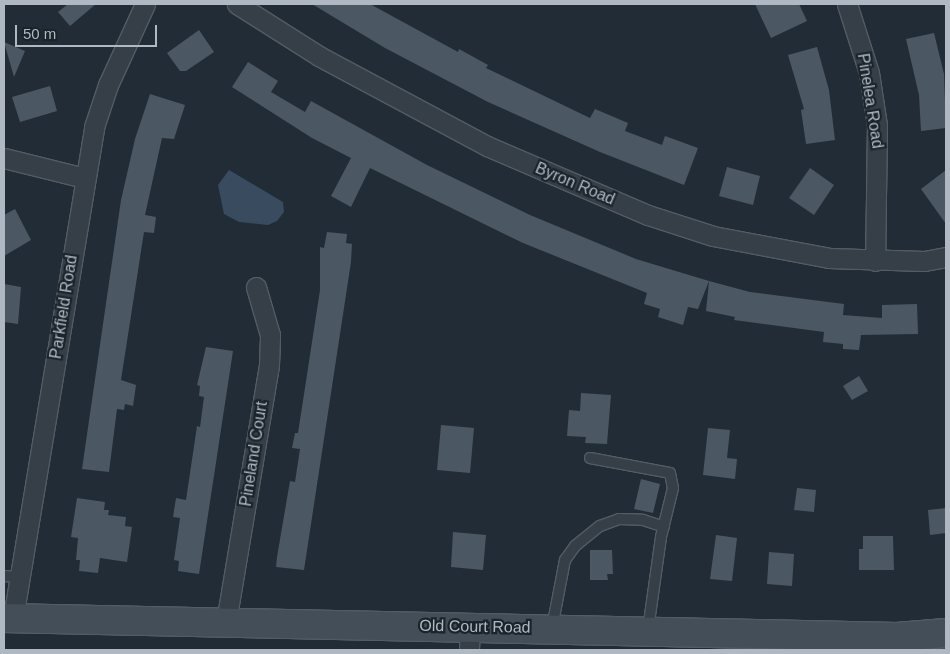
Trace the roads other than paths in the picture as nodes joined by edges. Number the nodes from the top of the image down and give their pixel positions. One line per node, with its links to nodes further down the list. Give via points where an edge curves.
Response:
1 (145, 4): 5 (street, Parkfield Road, via 108,85 94,127)
2 (237, 4): 7 (street, Byron Road, via 319,56 487,146 648,215 769,249)
3 (847, 4): 7 (street, Pinelea Road, via 869,73 877,125)
4 (4, 158): 5 (street)
5 (85, 178): 11 (street, Parkfield Road)
6 (946, 257): 7 (street, Byron Road)
7 (876, 261)
8 (256, 287): 13 (street, Pineland Court, via 270,335 269,365)
9 (590, 458): 10 (lane, via 670,474 673,488)
10 (664, 528): 14 (lane, via 643,520 619,519 600,526 575,546 565,560); 15 (lane)
11 (12, 576): 12 (street, Parkfield Road)
12 (8, 618): 13 (main road, Old Court Road)
13 (226, 622): 17 (main road, Old Court Road)
14 (552, 629): 15 (main road, Old Court Road); 17 (main road, Old Court Road)
15 (648, 631): 16 (main road, Old Court Road, via 896,637)
16 (946, 633)
17 (470, 639)

